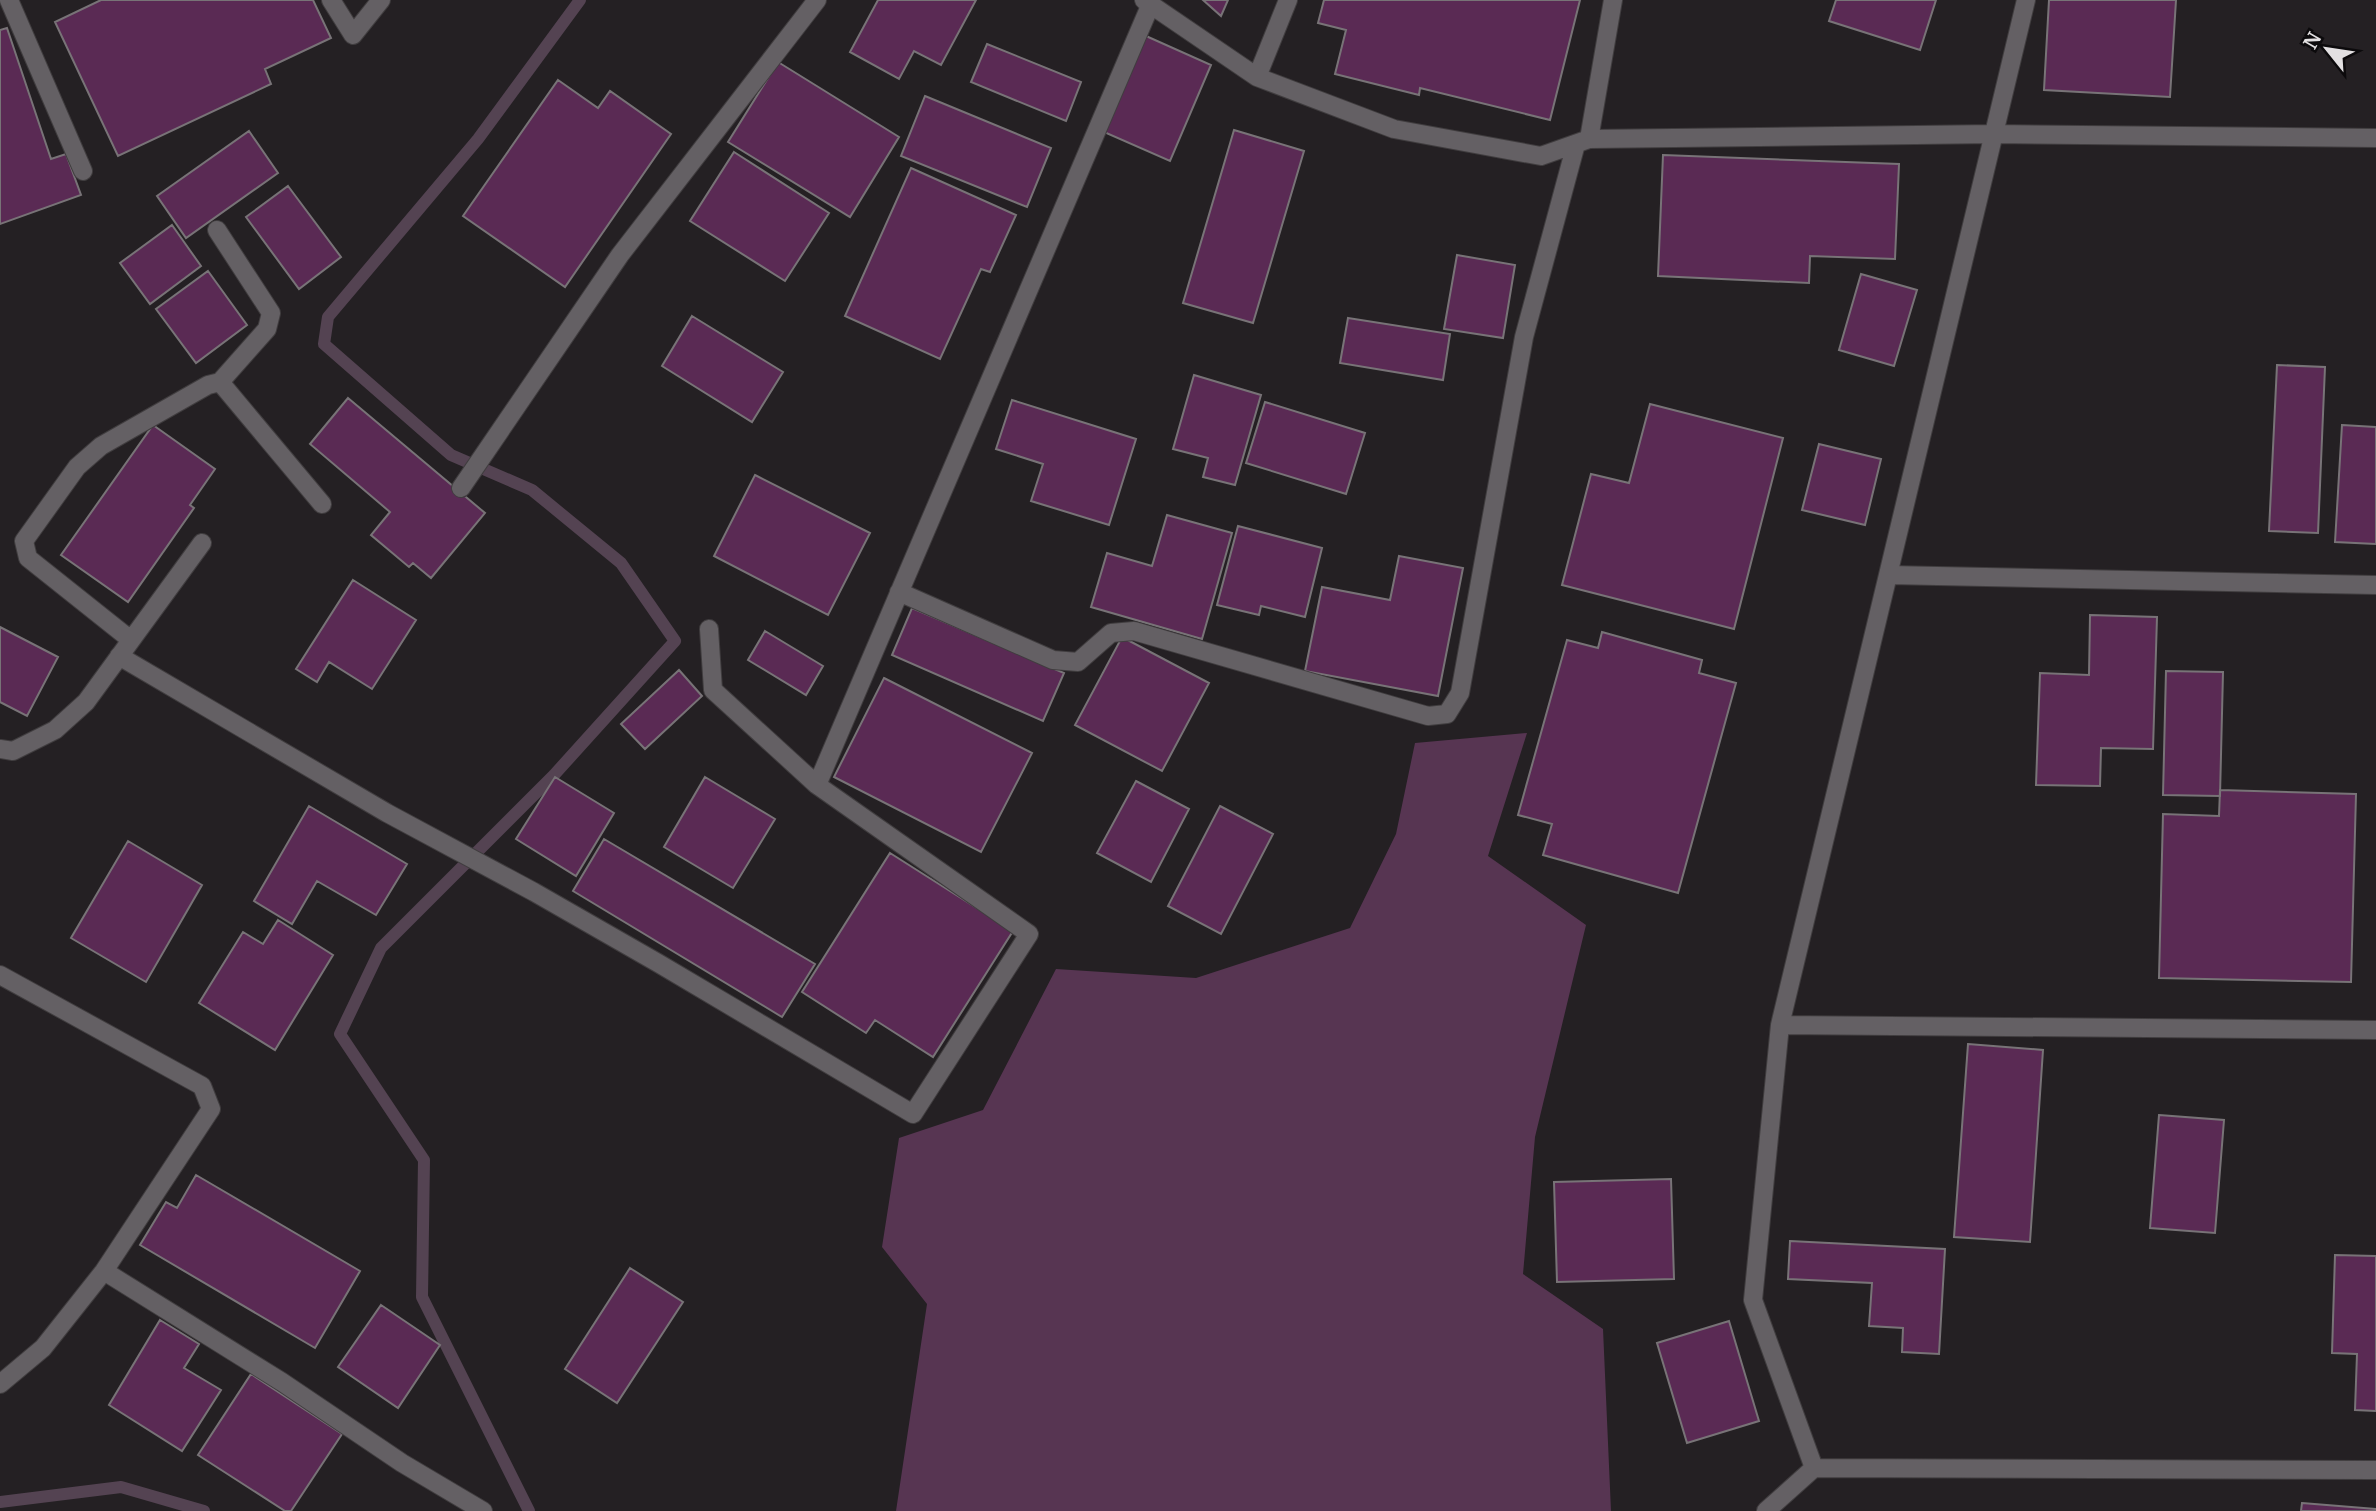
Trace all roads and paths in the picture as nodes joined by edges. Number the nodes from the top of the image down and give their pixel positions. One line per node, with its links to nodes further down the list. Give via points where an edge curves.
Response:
1 (9, 0): 13 (street)
2 (331, 0): 3 (street, via 353,35)
3 (381, 0)
4 (817, 0): 16 (street, via 620,255)
5 (1288, 0): 9 (street)
6 (1614, 0): 12 (street)
7 (2026, 0): 10 (street)
8 (1147, 3): 9 (street); 21 (street)
9 (1258, 77): 12 (street, via 1394,129 1541,156)
10 (1994, 134): 11 (street); 12 (street); 19 (street)
11 (2376, 138)
12 (1582, 141): 21 (street, via 1524,337 1460,693 1447,714 1428,716 1134,631 1111,634 1078,662 1053,660)
13 (83, 172)
14 (217, 230): 15 (street, via 271,313 267,329)
15 (220, 382): 17 (street); 23 (street, via 102,446 77,467 24,541 28,558)
16 (461, 488)
17 (323, 504)
18 (202, 543): 23 (street)
19 (1889, 575): 20 (street); 28 (street)
20 (2376, 585)
21 (898, 592): 26 (street)
22 (709, 629): 26 (street, via 713,690)
23 (131, 640): 24 (street)
24 (119, 656): 25 (street, via 86,702 55,730 13,751); 26 (street, via 913,1114 1029,934)
25 (0, 749)
26 (817, 785)
27 (0, 975): 30 (street, via 202,1086 211,1109)
28 (1780, 1025): 29 (street); 32 (street, via 1753,1300)
29 (2376, 1030)
30 (104, 1271): 31 (street, via 43,1348); 34 (street)
31 (0, 1384)
32 (1814, 1468): 33 (street); 35 (street)
33 (2376, 1470)
34 (483, 1511)
35 (1766, 1511)

